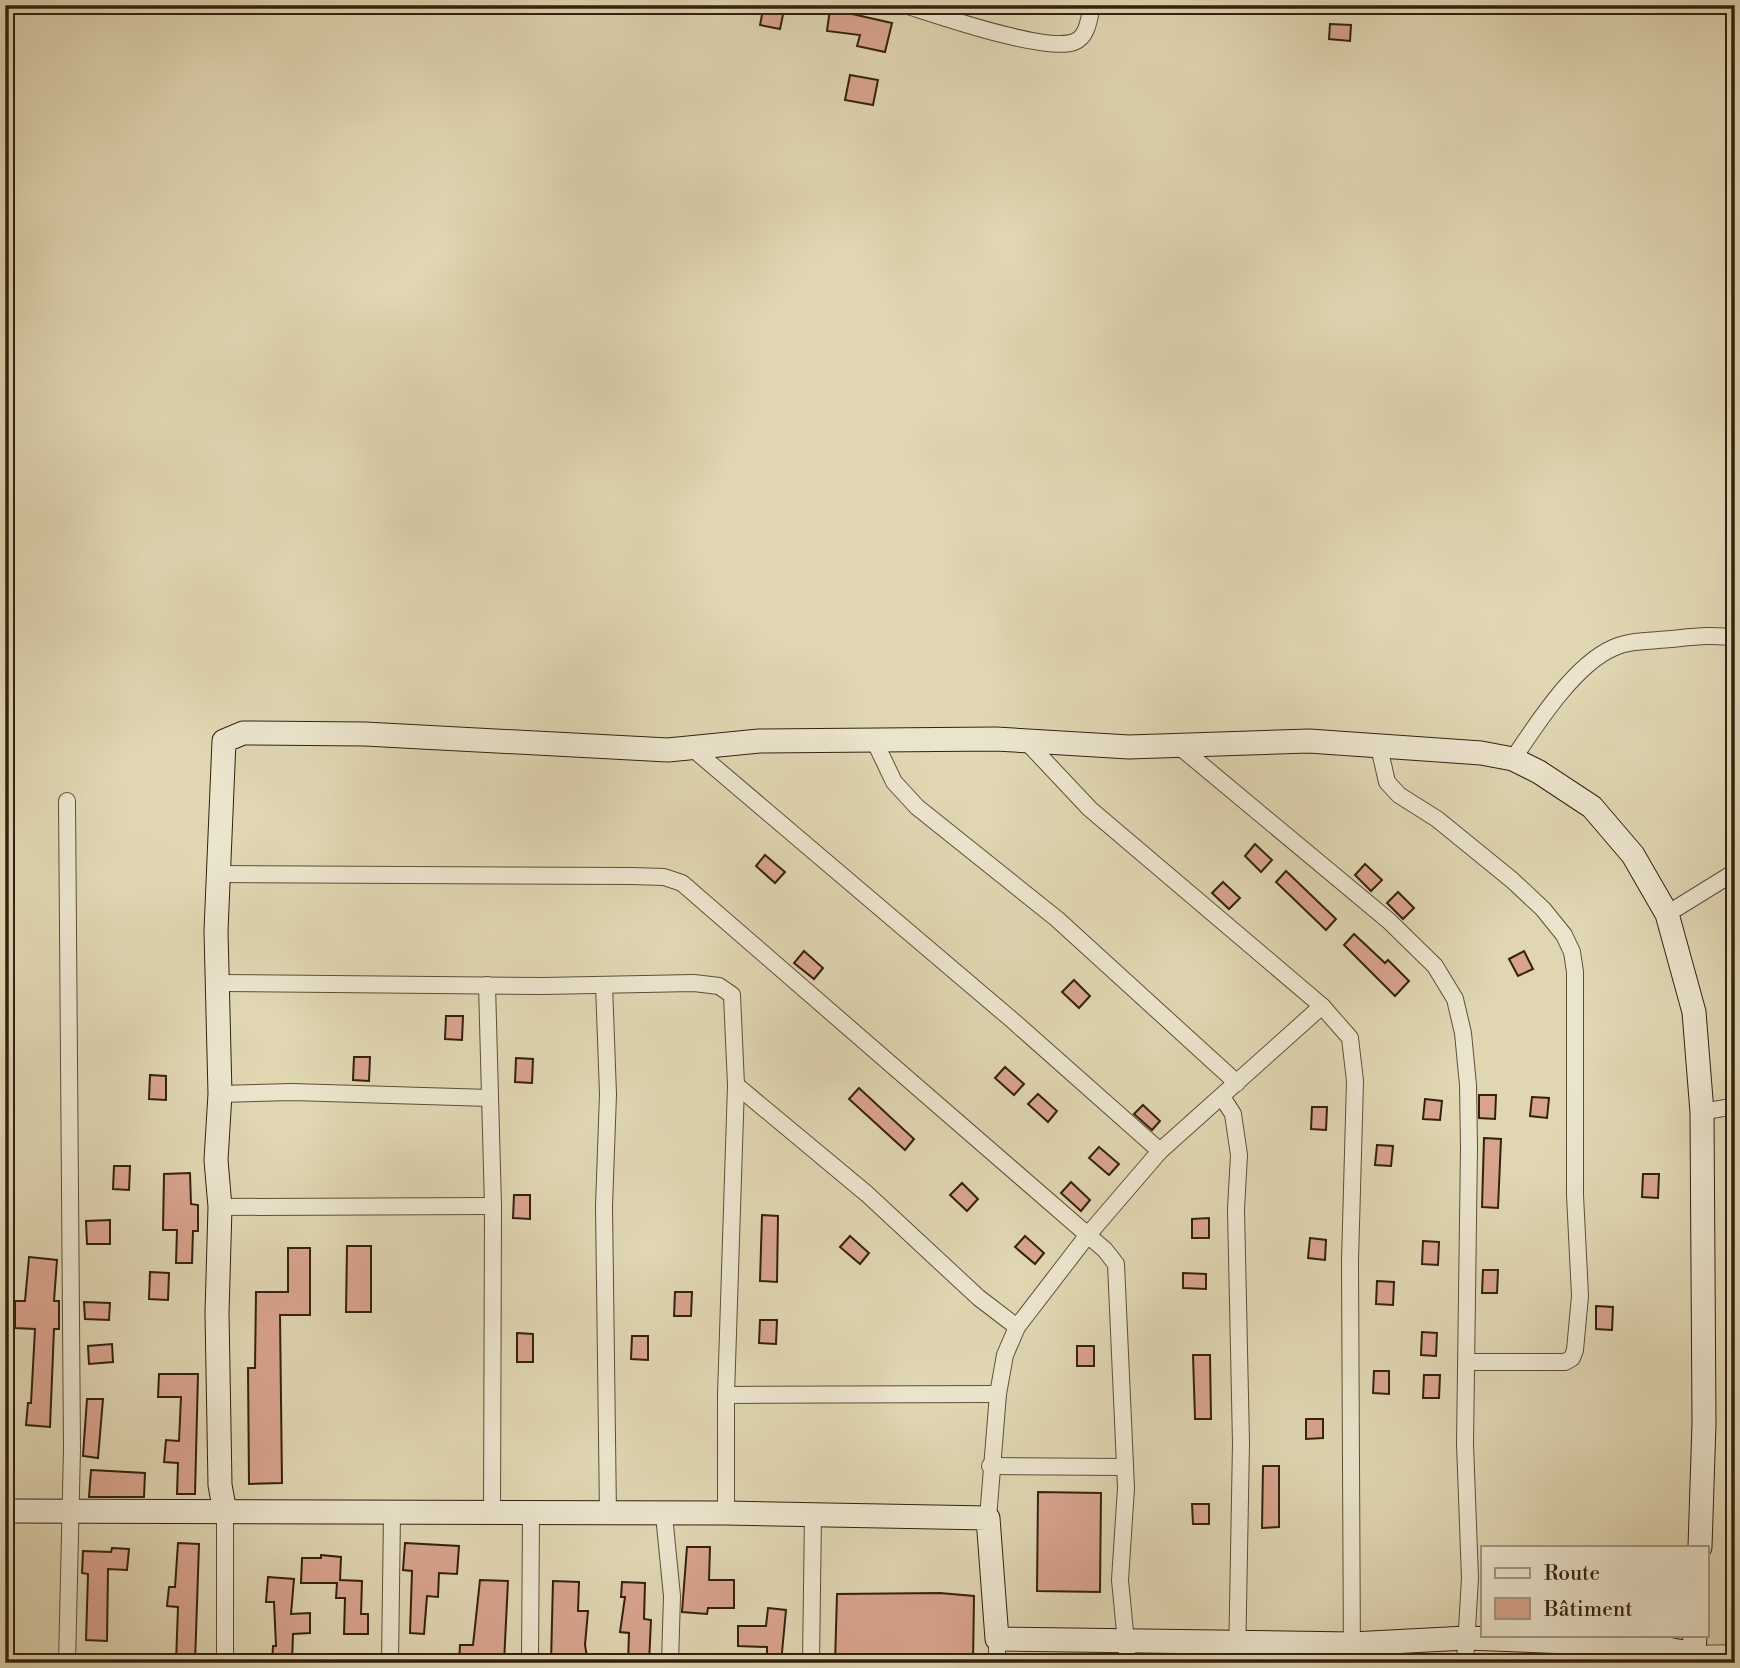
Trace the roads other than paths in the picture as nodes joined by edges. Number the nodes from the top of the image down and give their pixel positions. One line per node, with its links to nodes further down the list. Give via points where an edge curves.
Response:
1 (905, 5): 2 (street, via 1034,41 1062,44 1085,34)
2 (1092, 5)
3 (1735, 638): 9 (street, via 1719,635 1613,647 1554,703)
4 (874, 740): 5 (street); 8 (street, via 759,741); 18 (street, via 894,782 918,807 1057,919)
5 (1025, 740): 6 (street); 17 (street, via 1090,810)
6 (1180, 747): 7 (street, via 1309,741); 30 (street, via 1389,921 1435,966 1455,999 1468,1085)
7 (1379, 747): 9 (street, via 1448,748); 30 (street, via 1387,782 1399,795 1437,819 1543,909 1564,935 1575,972 1580,1296 1576,1350 1564,1362)
8 (692, 748): 12 (street, via 365,734 231,736 221,750); 25 (street, via 1012,1019)
9 (1513, 759): 13 (street, via 1592,807 1633,855)
10 (67, 801): 36 (street)
11 (1735, 872): 13 (street)
12 (219, 874): 14 (street); 28 (street, via 632,876 682,883)
13 (1667, 914): 24 (street, via 1694,1012)
14 (216, 983): 15 (street); 20 (street)
15 (487, 985): 16 (street); 22 (street)
16 (604, 985): 19 (street, via 694,983 719,986 732,995); 41 (street)
17 (1322, 1006): 18 (street); 52 (street, via 1350,1038 1356,1081 1350,1261)
18 (1237, 1083): 21 (street)
19 (736, 1085): 29 (street); 32 (street)
20 (220, 1094): 22 (street); 26 (street, via 216,1160)
21 (1222, 1097): 25 (street); 51 (street, via 1233,1114 1240,1155 1236,1209 1241,1443)
22 (490, 1098): 27 (street)
23 (1735, 1106): 24 (street)
24 (1702, 1112): 46 (street)
25 (1160, 1152): 28 (street)
26 (220, 1206): 27 (street); 37 (street, via 217,1313 220,1485)
27 (493, 1206): 43 (street)
28 (1087, 1236): 29 (street); 34 (street, via 1116,1264)
29 (1017, 1327): 31 (street, via 1005,1355)
30 (1467, 1362): 47 (street, via 1465,1496 1470,1578)
31 (998, 1394): 32 (street); 33 (street)
32 (726, 1395): 39 (street)
33 (990, 1466): 34 (street); 45 (street)
34 (1124, 1467): 50 (street, via 1120,1580)
35 (5, 1511): 36 (street)
36 (71, 1512): 37 (street); 55 (street)
37 (225, 1512): 38 (street); 56 (street)
38 (393, 1513): 43 (street); 57 (street)
39 (726, 1513): 42 (street); 44 (street)
40 (531, 1514): 41 (street); 43 (street); 58 (street)
41 (608, 1514): 44 (street)
42 (813, 1514): 45 (street); 60 (street)
43 (492, 1515)
44 (664, 1515): 59 (street, via 672,1595)
45 (988, 1518): 48 (street)
46 (1700, 1546)
47 (1466, 1638): 52 (street); 54 (street); 62 (street)
48 (997, 1639): 50 (street); 61 (street)
49 (1703, 1651): 53 (street); 54 (street, via 1646,1645)
50 (1128, 1652): 51 (street)
51 (1237, 1652): 52 (street)
52 (1352, 1653)
53 (1735, 1653)
54 (1591, 1654)
55 (67, 1663)
56 (225, 1663)
57 (390, 1663)
58 (530, 1663)
59 (670, 1663)
60 (811, 1663)
61 (997, 1663)
62 (1465, 1663)

